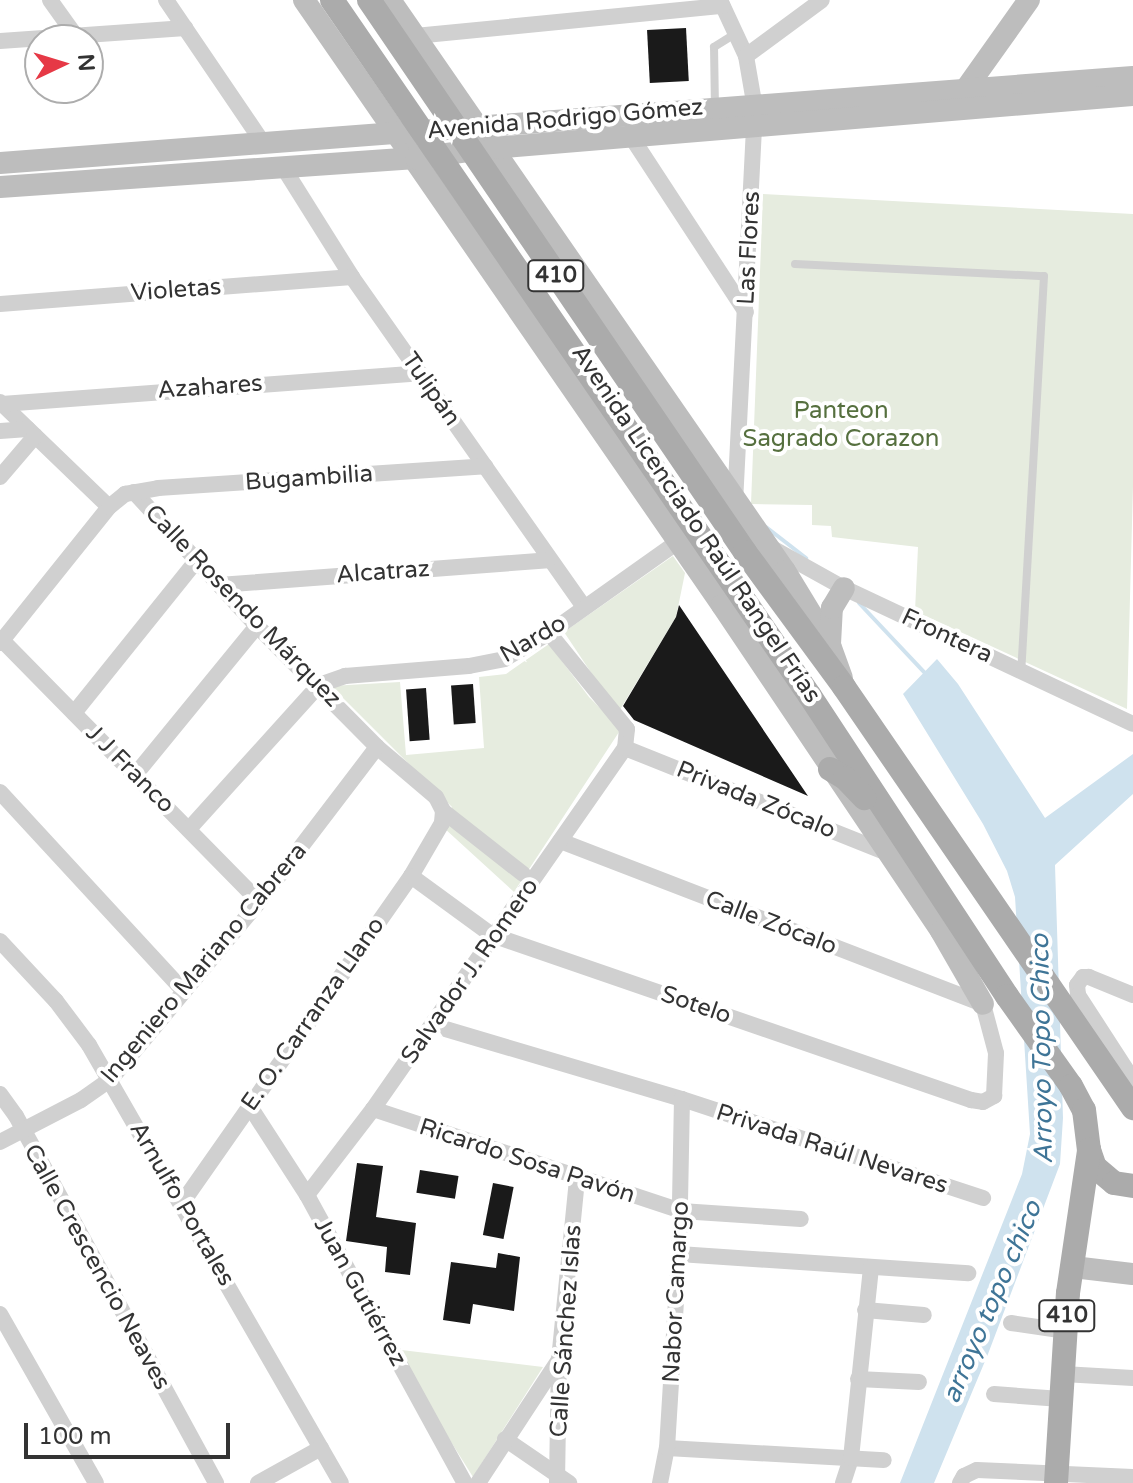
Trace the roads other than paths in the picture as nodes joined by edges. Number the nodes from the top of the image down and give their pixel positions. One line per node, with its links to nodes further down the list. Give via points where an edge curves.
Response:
1 (50, 0): 10 (street)
2 (166, 0): 11 (street)
3 (304, 0): 18 (street, Avenida Licenciado Raúl Rangel Frías)
4 (332, 0): 72 (main road, 410)
5 (369, 0): 51 (main road, 410)
6 (390, 0): 14 (street, Avenida Licenciado Raúl Rangel Frías)
7 (822, 0): 17 (street)
8 (1029, 0): 20 (street)
9 (722, 3): 13 (street, Las Flores); 14 (street)
10 (67, 24)
11 (186, 28): 12 (street); 29 (street)
12 (104, 33)
13 (736, 34): 17 (street, Las Flores); 23 (lane, via 714,47)
14 (415, 36): 18 (street, via 390,59); 26 (street, Avenida Licenciado Raúl Rangel Frías)
15 (24, 39): 16 (street)
16 (0, 41)
17 (746, 56): 25 (street, Las Flores)
18 (349, 64): 27 (street, Avenida Licenciado Raúl Rangel Frías)
19 (1133, 77): 21 (street, Avenida Rodrigo Gómez)
20 (966, 89): 21 (street, Avenida Rodrigo Gómez); 24 (street); 25 (street, Avenida Rodrigo Gómez)
21 (1082, 90): 22 (street, Avenida Rodrigo Gómez); 24 (street, Avenida Rodrigo Gómez)
22 (1133, 95)
23 (715, 111): 25 (street, Avenida Rodrigo Gómez); 26 (street, Avenida Rodrigo Gómez)
24 (951, 112): 25 (street, Avenida Rodrigo Gómez)
25 (755, 118): 28 (street, Avenida Rodrigo Gómez); 40 (street, Las Flores)
26 (478, 127): 27 (street, Avenida Rodrigo Gómez); 30 (street, Avenida Licenciado Raúl Rangel Frías)
27 (398, 132): 29 (street, Avenida Rodrigo Gómez); 31 (street, Avenida Licenciado Raúl Rangel Frías)
28 (632, 138): 30 (street, Avenida Rodrigo Gómez); 40 (street)
29 (262, 141): 32 (street, Avenida Rodrigo Gómez)
30 (492, 148): 31 (street, Avenida Rodrigo Gómez); 35 (street, Avenida Licenciado Raúl Rangel Frías)
31 (416, 158): 33 (street, Avenida Rodrigo Gómez); 36 (street, Avenida Licenciado Raúl Rangel Frías)
32 (0, 163)
33 (283, 167): 34 (street, Avenida Rodrigo Gómez); 38 (street, Tulipán)
34 (0, 187)
35 (539, 219): 36 (street, via 506,219 486,235); 48 (street, Avenida Licenciado Raúl Rangel Frías)
36 (479, 252): 50 (street, Avenida Licenciado Raúl Rangel Frías)
37 (795, 264): 61 (lane, via 1044,276)
38 (352, 277): 39 (street, Violetas); 41 (street, Tulipán)
39 (0, 304)
40 (746, 312): 48 (street, Las Flores)
41 (420, 373): 42 (street, Azahares); 45 (street, Tulipán)
42 (1, 403): 44 (street, Calle Rosendo Márquez)
43 (0, 431): 44 (street)
44 (31, 432): 46 (street); 49 (street, Calle Rosendo Márquez)
45 (485, 466): 47 (street, Bugambilia); 52 (street, Tulipán)
46 (0, 477)
47 (134, 492): 49 (street, Calle Rosendo Márquez); 53 (street, Calle Rosendo Márquez)
48 (735, 502): 51 (street, Avenida Licenciado Raúl Rangel Frías)
49 (109, 507): 59 (street)
50 (679, 541): 56 (street, Nardo); 68 (street, Avenida Licenciado Raúl Rangel Frías)
51 (755, 548): 55 (street, Frontera); 60 (street, Avenida Licenciado Raúl Rangel Frías); 63 (main road, 410)
52 (548, 560): 54 (street, Alcatraz); 56 (street, Tulipán)
53 (196, 561): 54 (street, Calle Rosendo Márquez); 64 (street)
54 (219, 585): 57 (street, Calle Rosendo Márquez)
55 (844, 588): 60 (street, via 832,608); 61 (street, Frontera)
56 (584, 607): 58 (street, Nardo)
57 (257, 626): 62 (street, Calle Rosendo Márquez); 69 (street)
58 (549, 633): 62 (street, Nardo, via 487,664 345,676); 66 (street, via 627,729)
59 (1, 640): 64 (street, J J Franco)
60 (830, 645): 63 (street, Avenida Licenciado Raúl Rangel Frías)
61 (1021, 671): 65 (street, Frontera)
62 (319, 685): 67 (street, Calle Rosendo Márquez); 73 (street)
63 (844, 687): 91 (main road, 410)
64 (74, 713): 69 (street, J J Franco)
65 (1133, 722)
66 (626, 745): 74 (street, Salvador J. Romero); 75 (street, Privada Zócalo)
67 (377, 747): 71 (street, Calle Rosendo Márquez, via 436,797); 78 (street, Ingeniero Mariano Cabrera)
68 (830, 769): 72 (main road); 75 (street, Avenida Licenciado Raúl Rangel Frías)
69 (135, 775): 73 (street, J J Franco)
70 (0, 792): 81 (street)
71 (443, 817): 76 (street, Calle Rosendo Márquez); 77 (street, E. O. Carranza Llano)
72 (894, 823): 95 (main road, 410, via 1071,1086 1084,1110)
73 (189, 829): 78 (street, J J Franco)
74 (560, 841): 79 (street, Salvador J. Romero); 83 (street, Calle Zócalo)
75 (887, 853): 83 (street, Avenida Licenciado Raúl Rangel Frías)
76 (523, 874)
77 (411, 876): 79 (street, Sotelo); 90 (street, E. O. Carranza Llano)
78 (259, 902): 81 (street, Ingeniero Mariano Cabrera)
79 (492, 935): 84 (street, Salvador J. Romero); 88 (street, Sotelo, via 971,1100 983,1102)
80 (0, 941): 85 (street, Arnulfo Portales, via 75,1024)
81 (183, 990): 85 (street, Ingeniero Mariano Cabrera)
82 (1133, 995): 86 (street, via 1089,977 1078,981 1078,995)
83 (983, 1004): 88 (street, Avenida Licenciado Raúl Rangel Frías, via 996,1053)
84 (432, 1025): 89 (street, Privada Raúl Nevares); 92 (street, Salvador J. Romero)
85 (110, 1080): 93 (street, Ingeniero Mariano Cabrera); 100 (street, Arnulfo Portales)
86 (1133, 1080)
87 (0, 1094): 93 (street, Calle Crescencio Neaves)
88 (994, 1096)
89 (682, 1099): 99 (street, Privada Raúl Nevares); 101 (street, Nabor Camargo)
90 (249, 1105): 98 (street, Juan Gutiérrez); 100 (street, E. O. Carranza Llano)
91 (1133, 1108)
92 (373, 1109): 96 (street, Ricardo Sosa Pavón); 98 (street, Salvador J. Romero)
93 (23, 1130): 94 (street, Ingeniero Mariano Cabrera); 130 (street, Calle Crescencio Neaves)
94 (0, 1142)
95 (1089, 1150): 97 (main road, via 1106,1178); 105 (main road, 410)
96 (577, 1179): 101 (street, Ricardo Sosa Pavón); 113 (street, Calle Sánchez Islas)
97 (1133, 1186)
98 (307, 1195): 133 (street, Juan Gutiérrez)
99 (983, 1198)
100 (182, 1203): 121 (street, Arnulfo Portales)
101 (681, 1211): 102 (street, Ricardo Sosa Pavón); 103 (street, Nabor Camargo)
102 (801, 1219)
103 (679, 1254): 104 (street); 122 (street, Nabor Camargo)
104 (871, 1267): 106 (street); 108 (street)
105 (1073, 1267): 107 (street); 112 (main road, 410)
106 (968, 1273)
107 (1133, 1274)
108 (865, 1310): 110 (street); 116 (street)
109 (0, 1314): 129 (street)
110 (924, 1315)
111 (1011, 1323): 112 (street)
112 (1066, 1331): 114 (main road, 410)
113 (559, 1360): 120 (street); 128 (street, Calle Sánchez Islas)
114 (1063, 1374): 115 (street); 119 (main road, 410)
115 (1133, 1378)
116 (858, 1379): 117 (street); 123 (street)
117 (919, 1382)
118 (994, 1394): 119 (street)
119 (1061, 1399): 126 (main road, 410)
120 (505, 1439): 128 (street); 134 (street)
121 (321, 1448): 131 (street); 132 (street, Arnulfo Portales)
122 (667, 1448): 123 (street); 135 (street, Nabor Camargo)
123 (851, 1458): 124 (street); 136 (street)
124 (884, 1460)
125 (1133, 1477): 126 (street)
126 (1056, 1478): 127 (street, via 977,1470)
127 (962, 1479)
128 (561, 1481)
129 (96, 1483)
130 (216, 1483)
131 (258, 1483)
132 (341, 1483)
133 (465, 1483)
134 (478, 1483)
135 (660, 1483)
136 (843, 1483)

